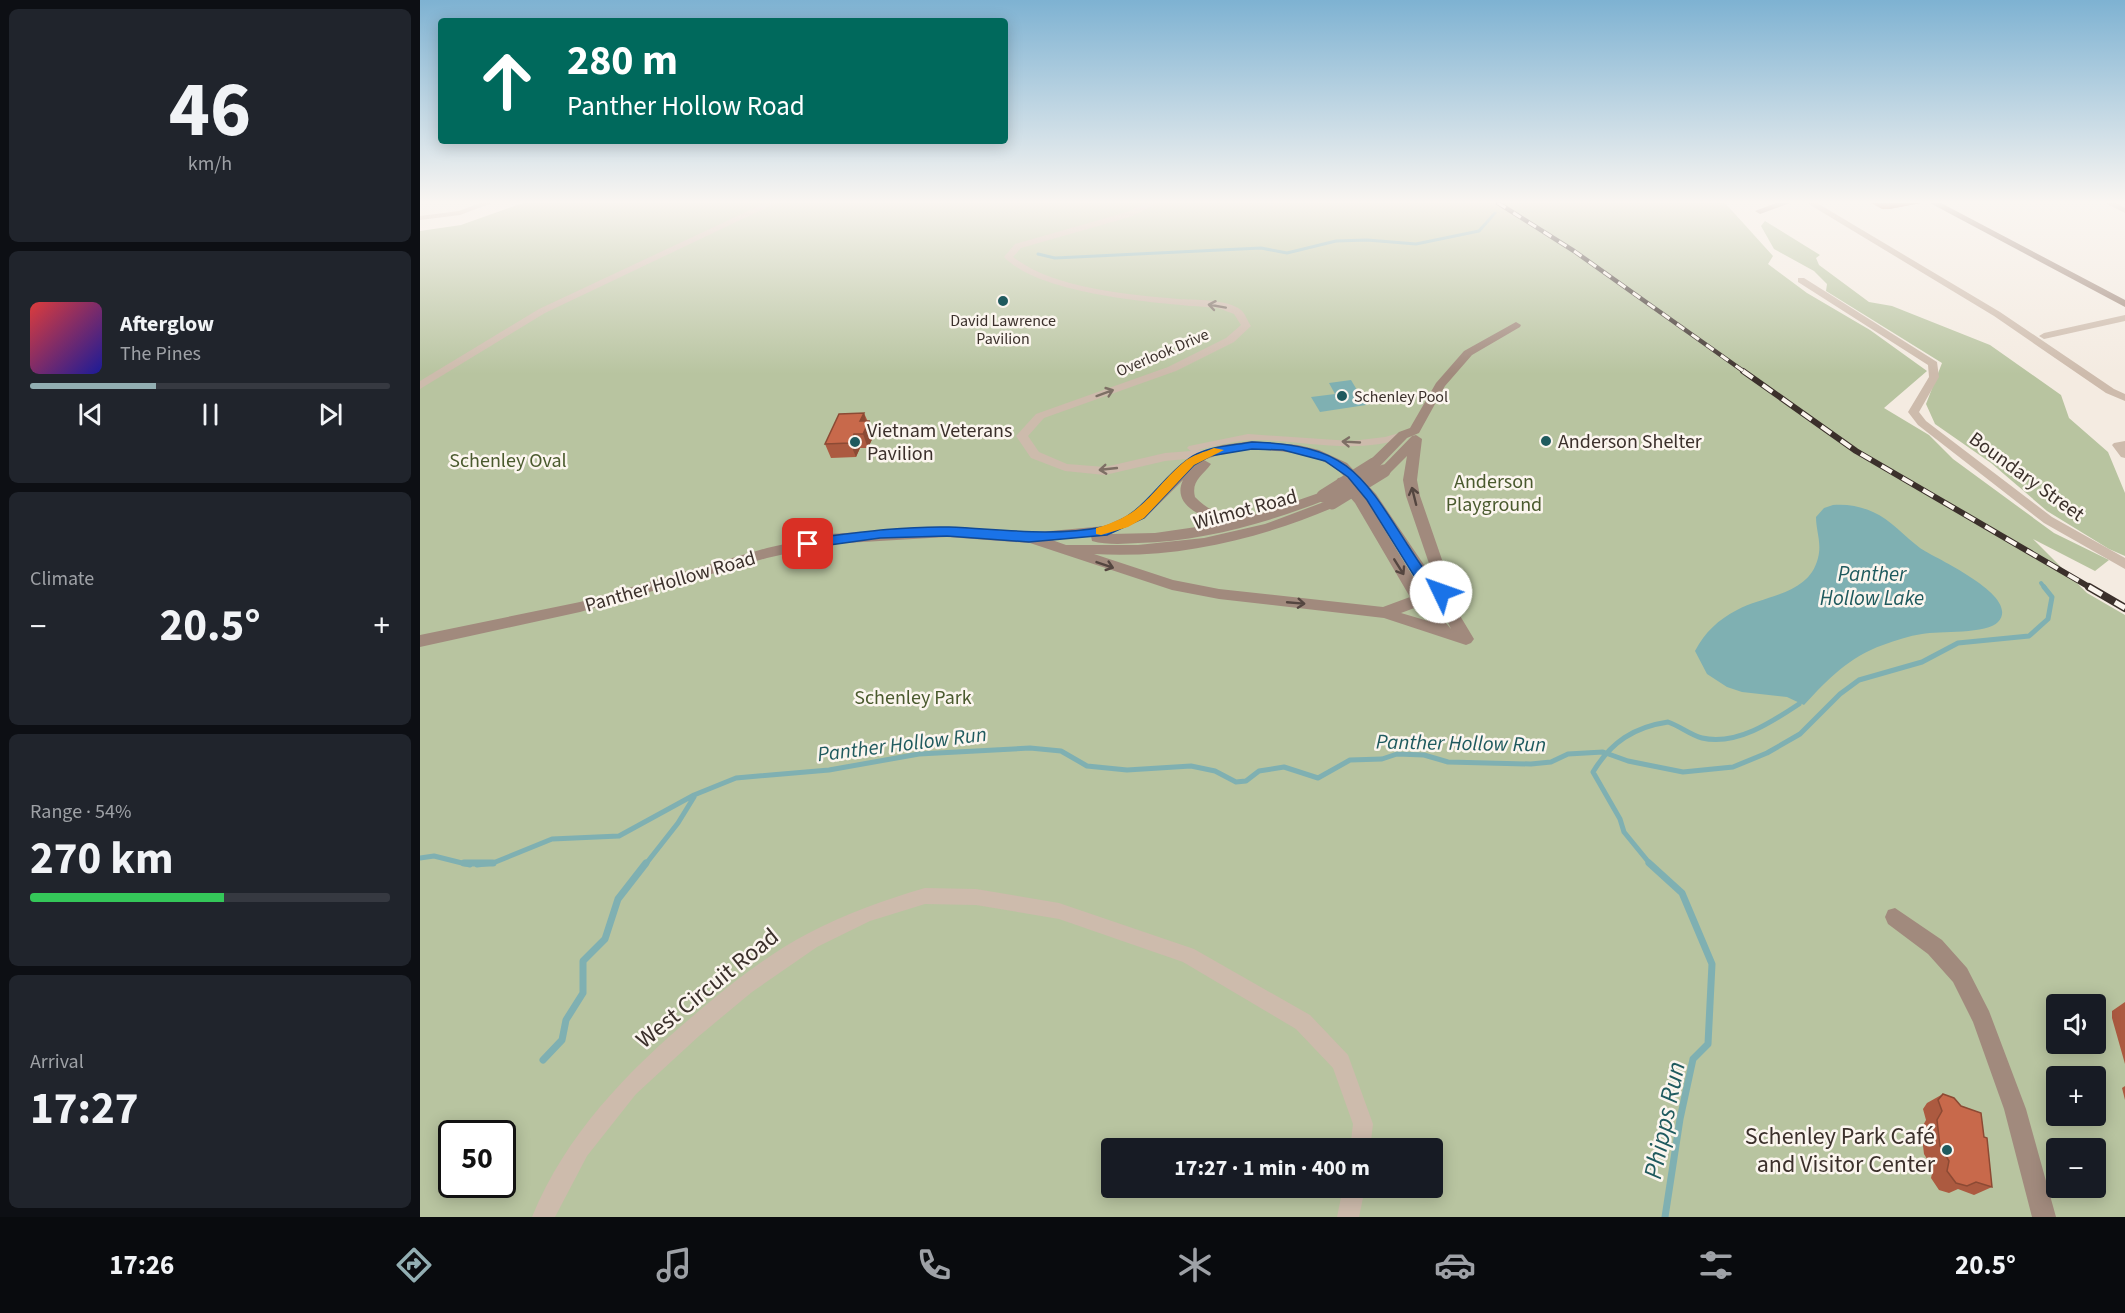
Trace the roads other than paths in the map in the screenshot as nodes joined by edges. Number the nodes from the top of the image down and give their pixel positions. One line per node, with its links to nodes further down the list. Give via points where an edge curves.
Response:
1 (651, 260): 11 (street, via 542,311)
2 (1010, 260): 17 (street, Overlook Drive, one-way to 2, via 1105,471 1065,467 1035,455 1022,436 1040,416 1172,369 1230,340 1246,326 1238,312 1219,304 1098,291 1040,276)
3 (1906, 260): 12 (street)
4 (1915, 260): 10 (street)
5 (2042, 260): 7 (main road)
6 (1801, 280): 21 (street, Boundary Street, via 1933,364 1934,377 1913,412 1922,423 2048,520)
7 (2125, 303)
8 (2125, 318): 10 (street)
9 (1516, 325): 13 (main road, Wilmot Road, via 1485,341 1457,365 1440,385)
10 (2044, 336): 12 (street, via 2120,390)
11 (420, 386)
12 (2122, 396)
13 (1411, 435): 17 (street, Overlook Drive, one-way to 17, via 1366,443 1241,438); 18 (main road, Wilmot Road, bridge, via 1379,468); 22 (main road, one-way to 13, via 1442,580 1413,496)
14 (2125, 444): 16 (street, via 2118,445)
15 (1207, 453): 17 (street, Overlook Drive); 20 (main road, via 1190,463 1151,505 1124,524); 22 (main road, via 1245,446 1284,446 1315,453 1342,466 1371,497 1426,583)
16 (2125, 454)
17 (1165, 457)
18 (1327, 500): 19 (main road, Wilmot Road); 20 (main road, Wilmot Road, via 1262,530 1198,544 1129,550)
19 (1252, 521): 20 (main road, Wilmot Road, via 1168,537); 23 (main road, one-way to 23, via 1227,522 1201,513 1188,496 1186,486 1191,476 1216,459 1243,453 1289,455 1316,463 1337,474 1353,490)
20 (1056, 540): 24 (main road, one-way to 24, via 1172,585); 26 (main road, Panther Hollow Road, via 947,532 829,539 580,607)
21 (2125, 564)
22 (1441, 592): 23 (main road); 25 (main road, via 1466,639)
23 (1419, 599): 24 (main road); 25 (main road)
24 (1384, 613): 25 (main road)
25 (1443, 630)
26 (420, 640)
27 (1895, 917): 32 (main road, via 1948,961 1960,975 1982,1018 2015,1109)
28 (1361, 1138): 30 (street, West Circuit Road, via 1363,1124 1341,1062 1303,1022 1188,955 1059,912 976,897 925,896 867,914 811,941 745,985 692,1029 629,1087 594,1131)
29 (1352, 1198): 31 (street)
30 (543, 1217)
31 (1348, 1217)
32 (2044, 1217)

